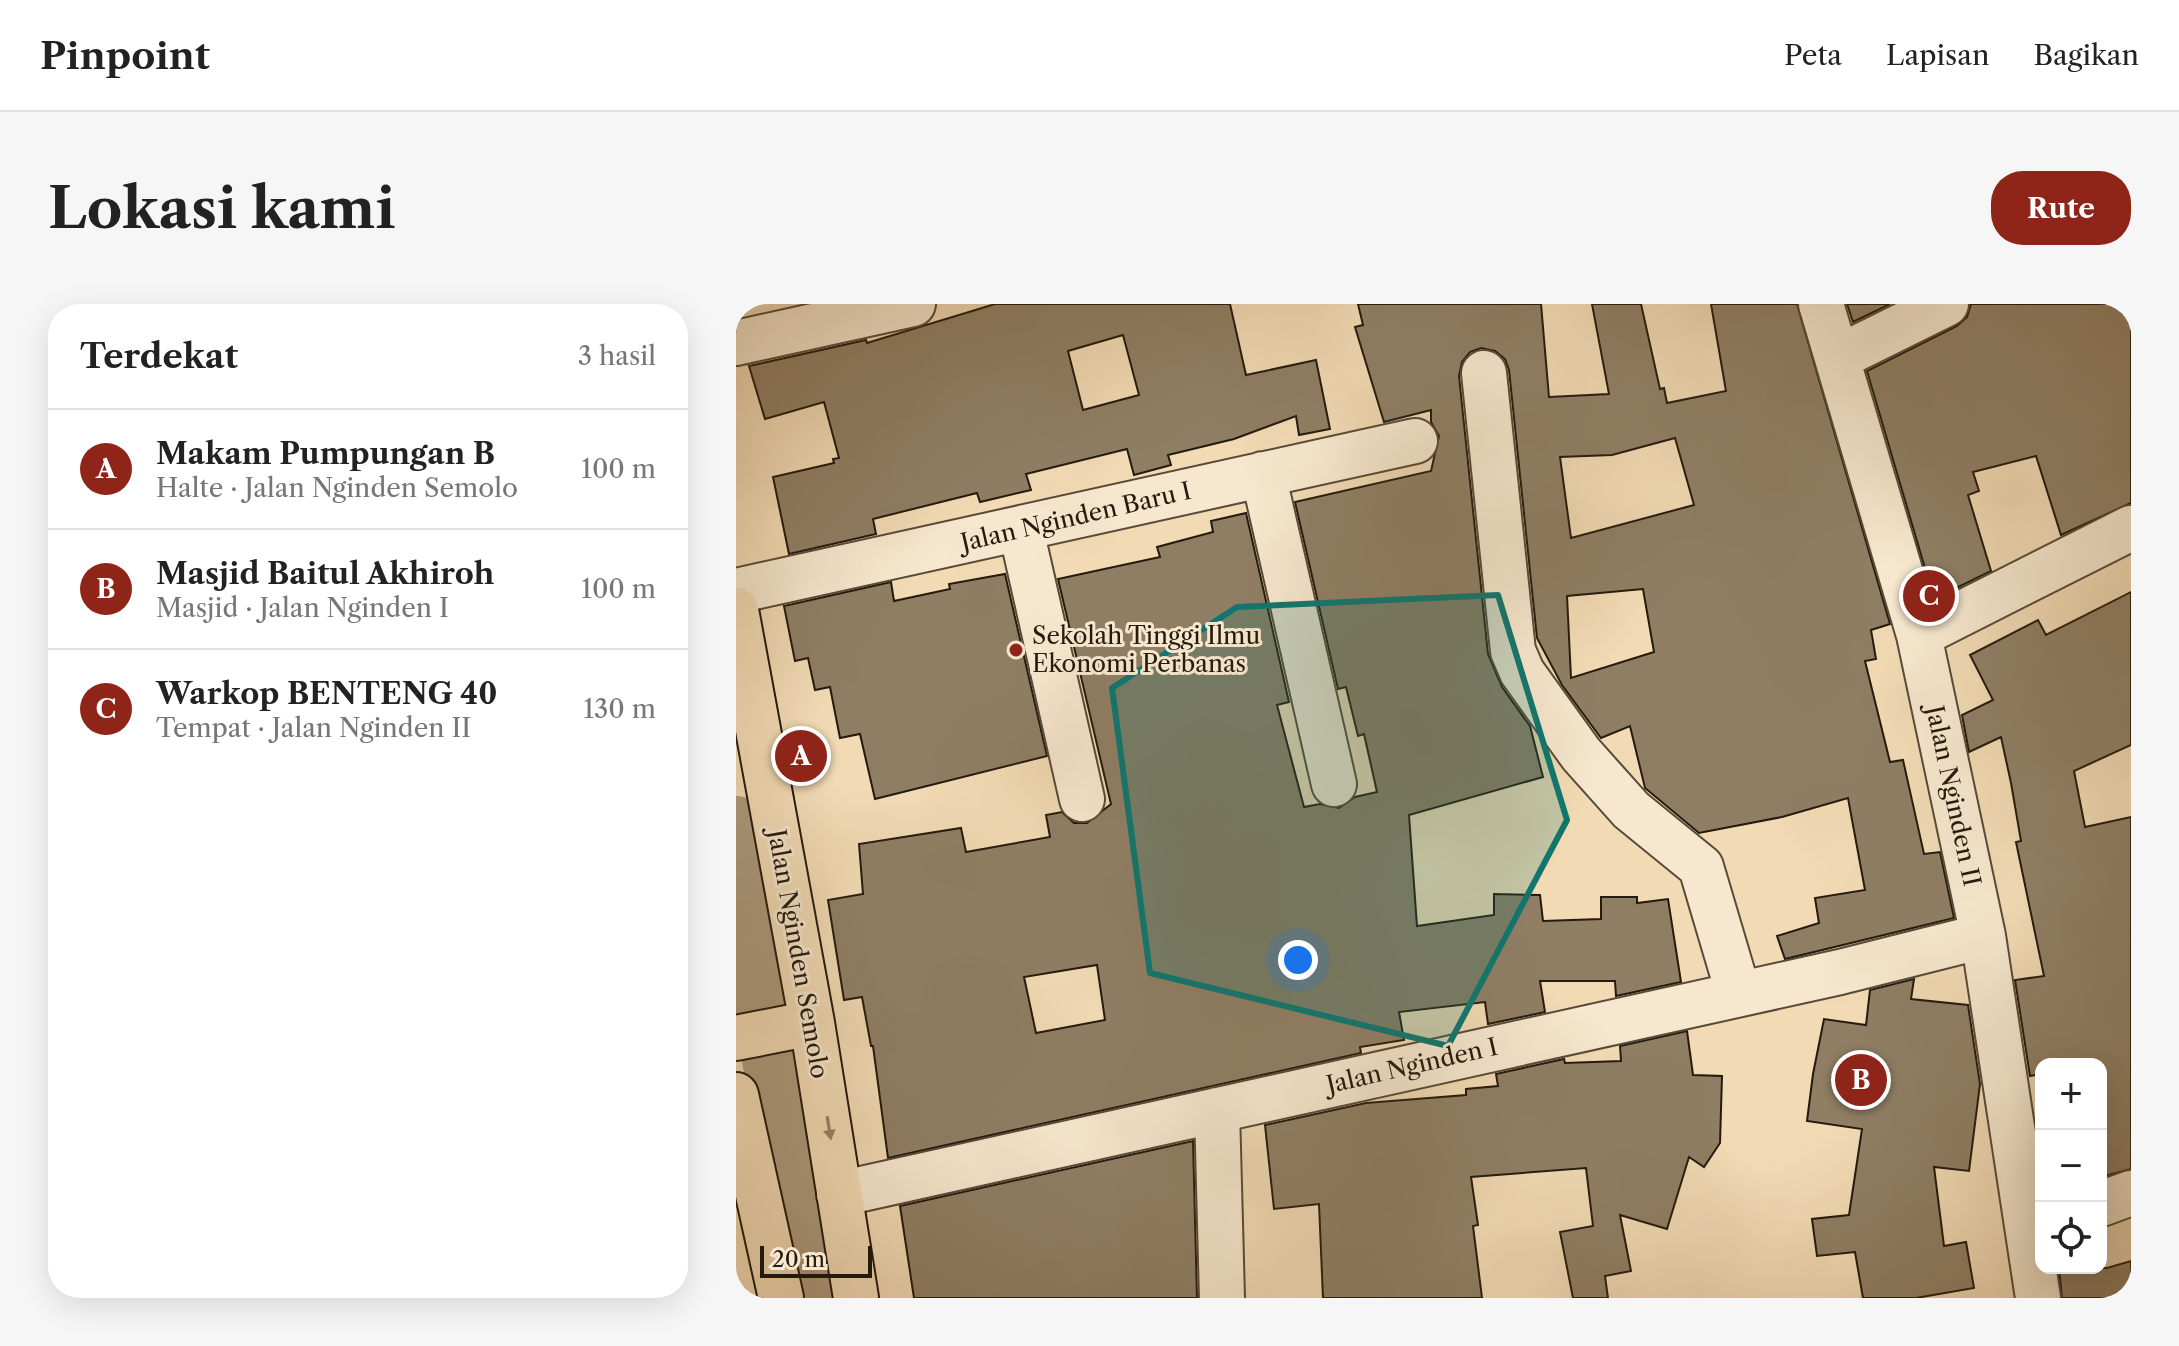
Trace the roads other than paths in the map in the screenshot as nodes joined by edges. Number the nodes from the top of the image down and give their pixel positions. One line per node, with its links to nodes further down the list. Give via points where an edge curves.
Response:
1 (913, 304): 4 (street)
2 (1821, 304): 5 (street, Jalan Nginden II)
3 (1946, 304): 5 (street)
4 (736, 343)
5 (1837, 358): 13 (street, Jalan Nginden II)
6 (1484, 373): 17 (street, via 1513,651 1522,672 1581,754 1631,810 1701,867)
7 (1415, 441): 8 (street, Jalan Nginden Baru I)
8 (1263, 474): 10 (street, Jalan Nginden Baru I); 14 (street)
9 (2131, 528): 13 (street)
10 (1021, 530): 11 (street, Jalan Nginden Baru I); 15 (street)
11 (736, 591)
12 (736, 610): 18 (main road, Jalan Nginden Semolo)
13 (1919, 635): 16 (street, Jalan Nginden II)
14 (1334, 784)
15 (1082, 799)
16 (1983, 936): 17 (street, Jalan Nginden I); 26 (street, Jalan Nginden II)
17 (1738, 992): 21 (street, Jalan Nginden I)
18 (802, 1025): 19 (main road); 22 (main road, Jalan Nginden Semolo, one-way to 22)
19 (742, 1037)
20 (736, 1095): 25 (main road)
21 (1217, 1110): 22 (street, Jalan Nginden I); 29 (street)
22 (851, 1192): 28 (main road, Jalan Nginden Semolo)
23 (2131, 1193): 24 (street)
24 (2106, 1202)
25 (748, 1204): 27 (main road)
26 (2034, 1228): 30 (street, Jalan Nginden II)
27 (781, 1298)
28 (856, 1298)
29 (1222, 1298)
30 (2038, 1298)

